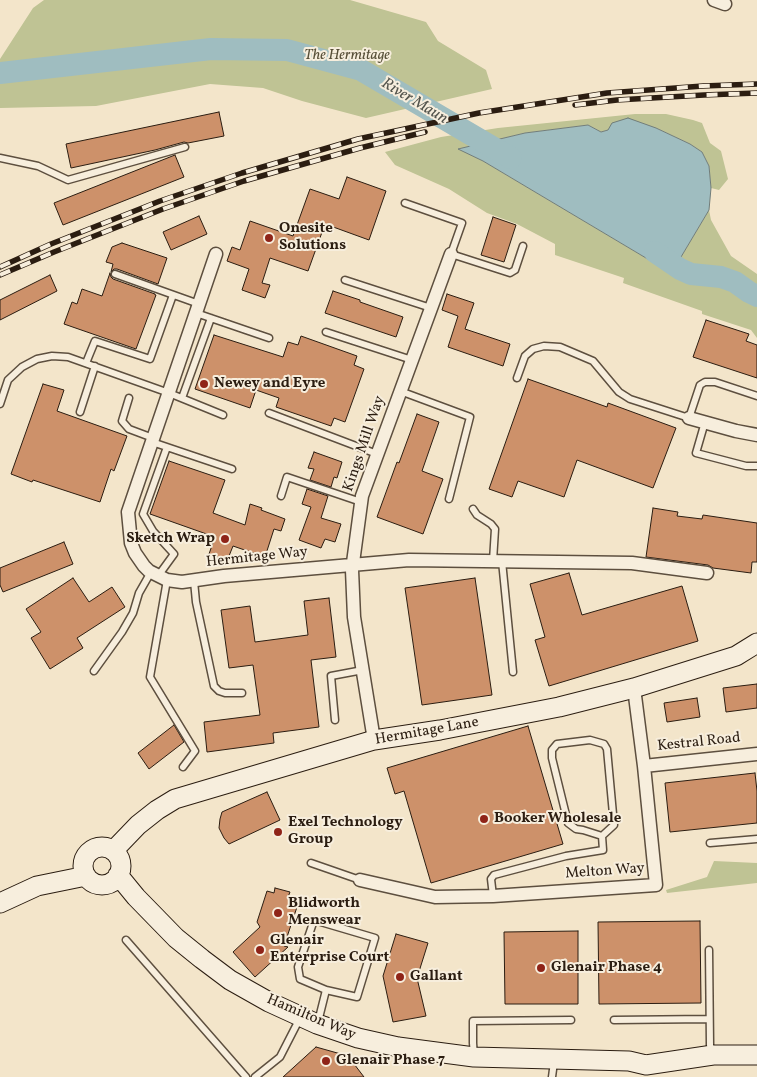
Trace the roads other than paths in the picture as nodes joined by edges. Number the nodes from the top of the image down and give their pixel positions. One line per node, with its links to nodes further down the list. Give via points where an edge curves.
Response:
1 (185, 147): 2 (lane, via 68,180 38,166)
2 (0, 158)
3 (405, 203): 6 (lane, via 462,223)
4 (523, 246): 6 (lane, via 515,270 510,272)
5 (216, 254): 10 (street)
6 (451, 254): 11 (street, Kings Mill Way)
7 (115, 274): 9 (lane)
8 (346, 280): 11 (lane)
9 (173, 295): 10 (lane); 16 (lane, via 150,359 95,341)
10 (198, 308): 12 (lane); 20 (street)
11 (431, 308): 15 (street, Kings Mill Way)
12 (211, 318): 14 (lane); 23 (lane)
13 (326, 332): 15 (lane)
14 (269, 338)
15 (412, 360): 19 (street, Kings Mill Way)
16 (86, 363): 17 (lane); 24 (lane, via 68,357 37,359 8,380)
17 (95, 366): 20 (lane); 25 (lane)
18 (517, 378): 28 (lane, via 525,356 533,349 560,347 593,361 619,392 630,399)
19 (400, 391): 33 (street, Kings Mill Way); 38 (lane, via 470,417)
20 (169, 393): 23 (lane); 31 (street)
21 (757, 396): 28 (lane, via 715,382 705,382 700,385)
22 (129, 398): 31 (lane, via 122,420 129,429)
23 (182, 398): 27 (lane)
24 (0, 404)
25 (80, 412)
26 (269, 413): 33 (lane)
27 (223, 415)
28 (689, 418): 29 (street)
29 (704, 422): 30 (street); 34 (lane, via 696,454)
30 (757, 435)
31 (153, 440): 32 (lane); 36 (street)
32 (167, 447): 35 (lane); 39 (lane)
33 (377, 454): 40 (street, Kings Mill Way)
34 (757, 466)
35 (232, 469)
36 (134, 496): 39 (lane); 45 (street, via 128,512 131,543 144,566)
37 (280, 496): 40 (lane, via 287,477)
38 (449, 498)
39 (148, 500): 45 (lane, via 143,514 153,531 174,554)
40 (361, 502): 43 (street, Kings Mill Way)
41 (473, 509): 42 (lane, via 495,529)
42 (497, 561): 43 (street, Hermitage Way, via 409,560); 44 (street, Hermitage Way, via 632,563); 50 (lane)
43 (353, 565): 46 (street, Hermitage Way); 48 (street, Kings Mill Way, via 354,617)
44 (707, 573)
45 (159, 576): 46 (street, Hermitage Way, via 182,582); 49 (lane, via 140,593 122,632); 57 (lane, via 150,677 195,751)
46 (194, 581): 52 (lane, via 214,686 225,693)
47 (757, 643): 51 (street, Hermitage Lane, via 736,656)
48 (363, 670): 53 (lane, via 331,676); 54 (street, Kings Mill Way)
49 (94, 671)
50 (513, 672)
51 (634, 688): 54 (street, Hermitage Lane, via 559,707); 56 (street, Melton Way)
52 (242, 693)
53 (336, 720)
54 (374, 740): 61 (street, Hermitage Lane, via 175,799 138,825)
55 (757, 754): 56 (street, Kestral Road)
56 (644, 766): 66 (street, Melton Way, via 656,885)
57 (183, 767)
58 (602, 836): 58 (lane, via 576,829 568,823 552,758 552,750 557,744 590,740 604,744 607,749 614,826); 66 (lane, via 603,850 494,874 491,878)
59 (757, 839): 60 (lane)
60 (710, 842)
61 (113, 851): 63 (street, via 120,860); 64 (street, via 98,848 86,856)
62 (310, 863): 65 (lane)
63 (118, 875): 64 (street, via 110,884 102,885 91,882); 72 (street, Hamilton Way, via 176,938 202,959 230,980)
64 (86, 876): 67 (street, via 37,886)
65 (360, 880): 66 (street, Melton Way, via 435,898)
66 (493, 896)
67 (0, 903)
68 (126, 940): 80 (lane)
69 (709, 950): 71 (lane)
70 (326, 990): 70 (lane, via 300,979 298,967 314,920 375,938 358,996); 72 (lane)
71 (709, 1019): 74 (lane); 75 (lane)
72 (309, 1020): 77 (street, Hamilton Way, via 358,1038 398,1047); 81 (lane, via 280,1057)
73 (571, 1020): 77 (lane, via 474,1021)
74 (614, 1020)
75 (713, 1055): 76 (street, Hamilton Way); 79 (street, Hamilton Way)
76 (757, 1055)
77 (474, 1057): 78 (street, Hamilton Way)
78 (553, 1068): 79 (street, Hamilton Way, via 629,1060)
79 (646, 1071)
80 (246, 1077)
81 (255, 1077)

